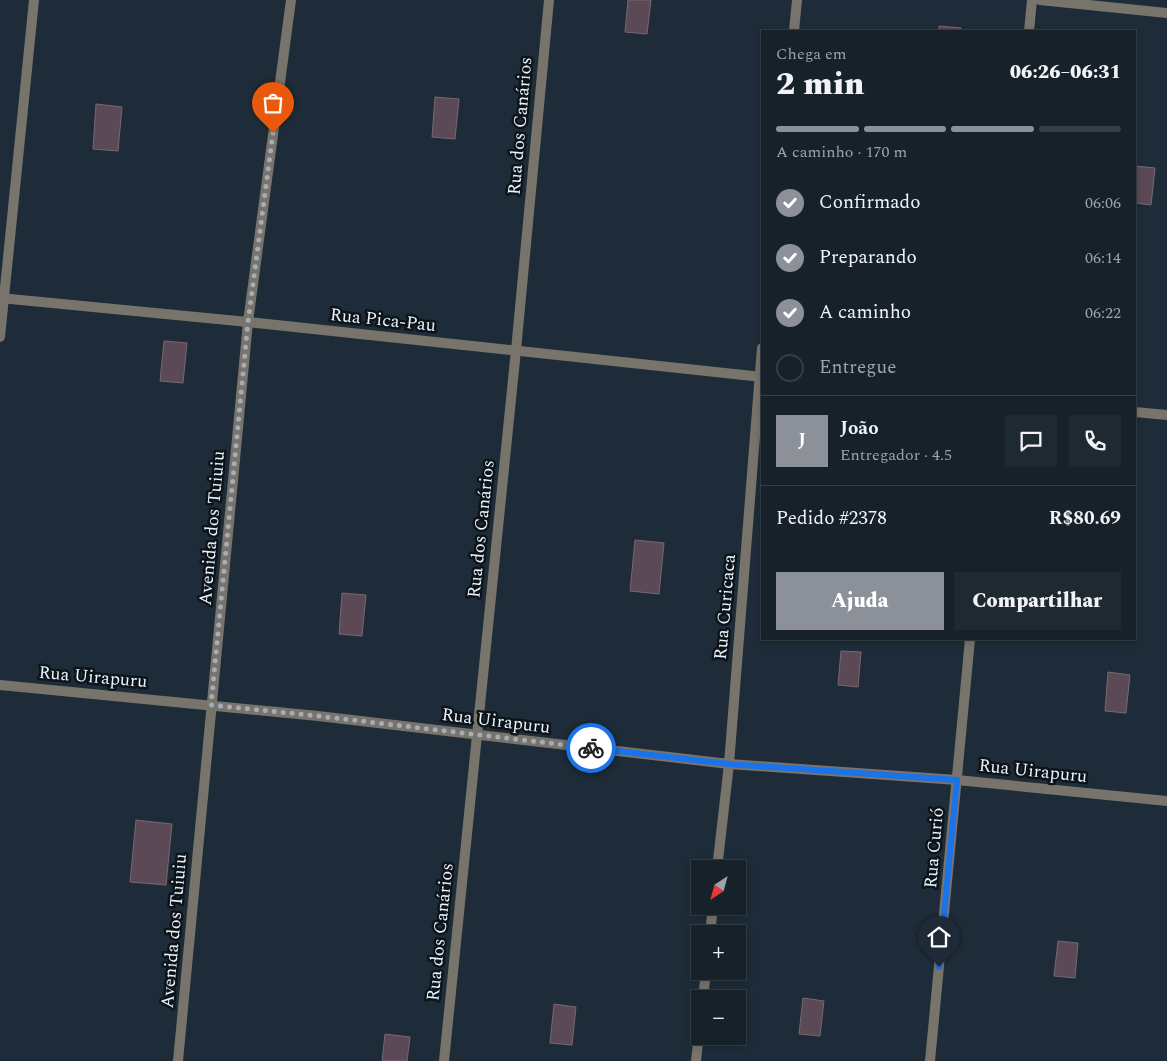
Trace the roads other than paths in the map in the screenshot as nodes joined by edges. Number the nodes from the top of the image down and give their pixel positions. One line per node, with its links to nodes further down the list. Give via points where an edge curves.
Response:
1 (34, 0): 10 (street)
2 (291, 0): 11 (street, Avenida dos Tuiuiu)
3 (548, 0): 13 (street, Rua dos Canários)
4 (797, 0): 8 (street)
5 (1032, 0): 9 (street)
6 (1040, 0): 7 (street)
7 (1167, 12)
8 (794, 30)
9 (1029, 30)
10 (2, 298): 11 (street, Rua Pica-Pau); 12 (street)
11 (248, 322): 13 (street, Rua Pica-Pau); 19 (street, Avenida dos Tuiuiu)
12 (0, 337)
13 (516, 350): 14 (street, Rua Pica-Pau); 20 (street, Rua dos Canários)
14 (761, 377): 21 (street, Rua Curicaca)
15 (1136, 412): 16 (street)
16 (1167, 415)
17 (970, 640): 22 (street, Rua Curió)
18 (0, 685): 19 (street, Rua Uirapuru)
19 (211, 705): 20 (street, Rua Uirapuru); 26 (street, Avenida dos Tuiuiu)
20 (476, 735): 21 (street, Rua Uirapuru); 27 (street, Rua dos Canários)
21 (729, 764): 22 (street, Rua Uirapuru); 24 (street, Rua Curicaca)
22 (957, 780): 23 (street, Rua Uirapuru); 29 (street, Rua Curió)
23 (1167, 801)
24 (719, 860)
25 (698, 1045): 28 (street)
26 (178, 1061)
27 (444, 1061)
28 (696, 1061)
29 (930, 1061)

